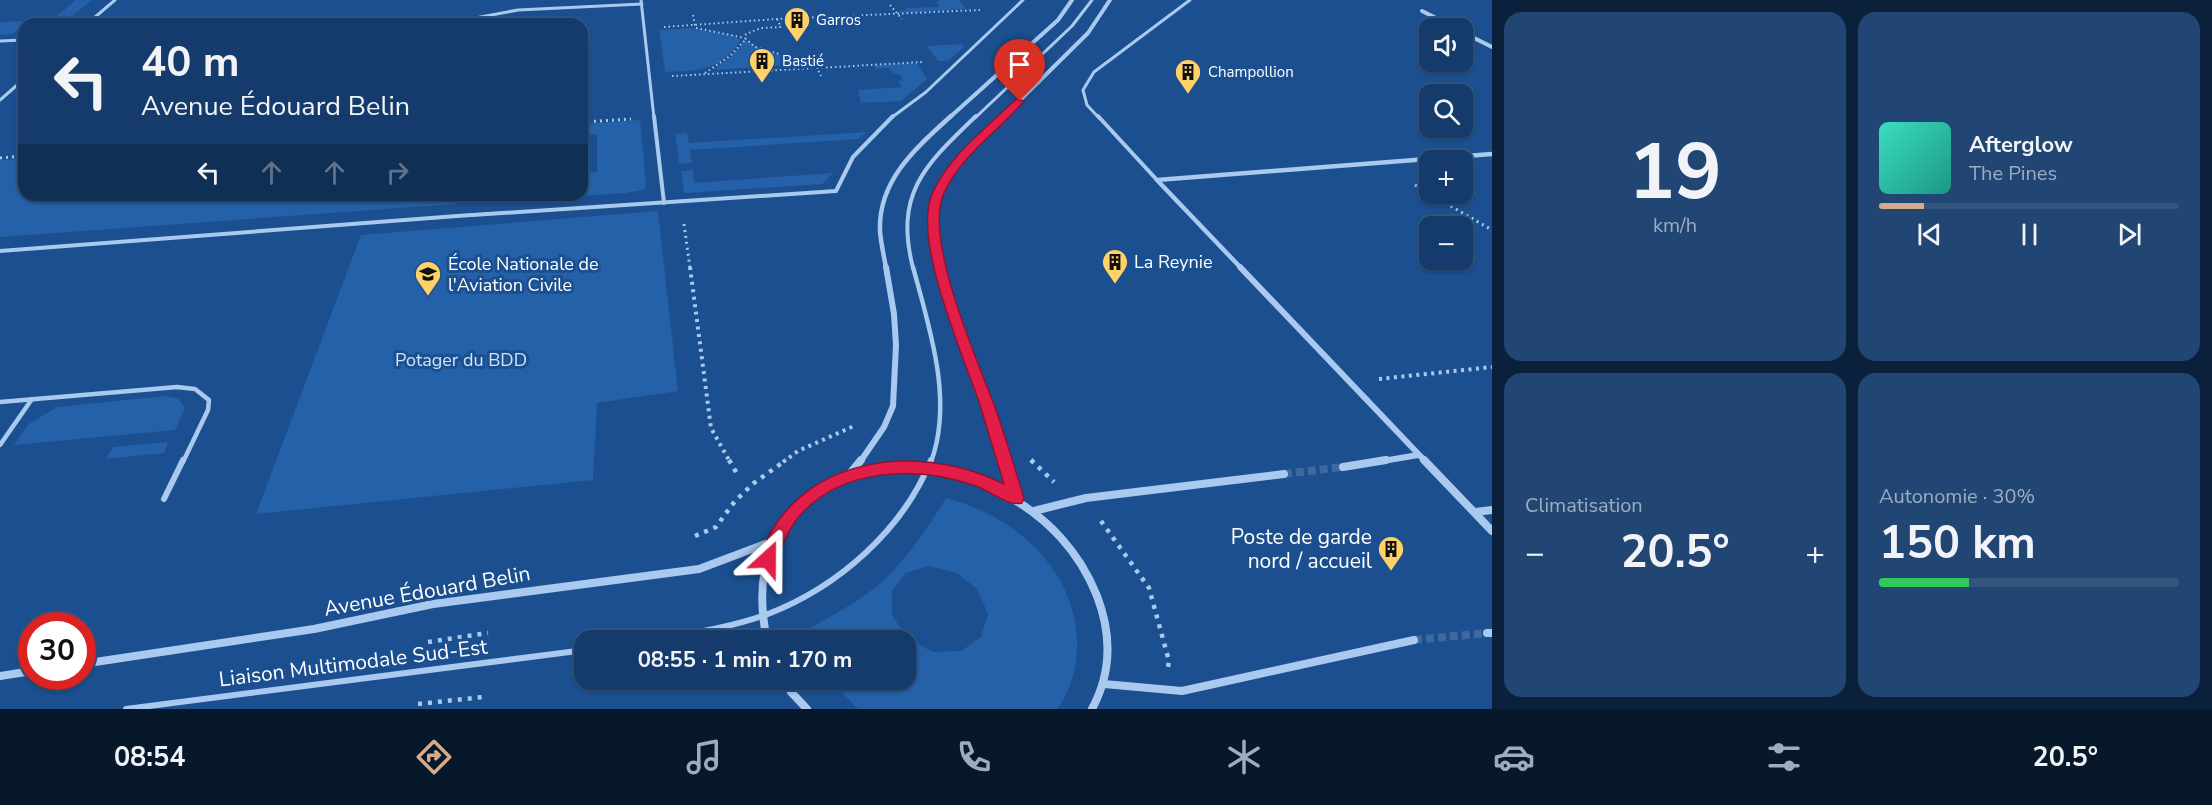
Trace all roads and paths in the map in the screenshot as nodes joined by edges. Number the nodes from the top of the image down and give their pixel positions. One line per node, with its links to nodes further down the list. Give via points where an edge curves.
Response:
1 (115, 0): 15 (lane)
2 (1023, 0): 40 (lane, via 853,157 836,191)
3 (1072, 0): 57 (street, via 1058,20 920,144 893,175 880,212 894,314 893,406 870,449)
4 (1092, 0): 54 (lane, via 1072,26 927,165 908,206 909,252 938,381 940,410)
5 (1110, 0): 58 (street, via 1088,33 951,168 933,214 934,235 954,318 987,404)
6 (1190, 0): 39 (lane, via 1094,72 1083,90 1087,105)
7 (642, 2): 16 (lane, via 518,10); 22 (lane)
8 (890, 5): 12 (path)
9 (980, 10): 10 (path)
10 (944, 11): 12 (path); 14 (path)
11 (1422, 11): 17 (street)
12 (898, 14): 18 (path); 19 (path)
13 (693, 15): 21 (path)
14 (948, 17)
15 (94, 18)
16 (475, 18)
17 (1436, 18)
18 (777, 19): 21 (path); 24 (path, via 781,27 755,29)
19 (902, 20)
20 (690, 26): 21 (path); 22 (path); 24 (path)
21 (695, 26)
22 (646, 28): 31 (lane)
23 (1473, 38): 27 (street)
24 (745, 39): 30 (path, via 766,51 796,59); 32 (path)
25 (18, 40): 26 (lane)
26 (0, 41)
27 (1492, 47)
28 (927, 62): 29 (path)
29 (817, 68): 30 (path); 33 (path)
30 (800, 69): 32 (path)
31 (649, 70): 32 (path, via 662,76); 41 (lane)
32 (705, 74)
33 (821, 76)
34 (18, 84): 35 (lane)
35 (0, 100)
36 (1492, 154): 39 (street)
37 (18, 156): 38 (path)
38 (0, 158)
39 (1157, 180): 46 (street)
40 (681, 202): 41 (lane); 56 (path, via 711,428)
41 (664, 203): 44 (lane)
42 (1447, 204): 43 (path)
43 (1492, 230)
44 (0, 251)
45 (1492, 367): 46 (path)
46 (1348, 382): 51 (street)
47 (32, 399): 48 (lane); 50 (lane); 59 (lane, via 177,387 204,393 209,400 208,410)
48 (0, 402)
49 (860, 423): 65 (path, via 798,451 754,483 716,527)
50 (0, 445)
51 (1418, 455): 53 (street); 63 (street)
52 (1028, 457): 60 (path)
53 (1343, 466)
54 (928, 468): 57 (street, via 886,467); 58 (street, via 958,473); 67 (lane, via 906,507 879,539 800,600)
55 (1284, 474): 60 (street)
56 (739, 477)
57 (847, 477): 66 (street, via 817,492 792,514)
58 (1016, 498): 62 (street)
59 (164, 499)
60 (1076, 500): 62 (street); 78 (path, via 1107,526 1149,588 1169,661)
61 (1492, 510): 63 (street)
62 (1034, 511): 77 (street, via 1070,545 1096,588 1109,635)
63 (1475, 512): 64 (street)
64 (1492, 531)
65 (695, 536)
66 (773, 542): 67 (street, via 762,576); 74 (street, Avenue Édouard Belin, via 699,569 433,603 314,629)
67 (761, 616): 68 (lane); 69 (street)
68 (710, 630)
69 (764, 630)
70 (488, 633): 72 (path)
71 (1414, 640): 78 (street, via 1197,689)
72 (428, 642)
73 (574, 651): 82 (lane, Liaison Multimodale Sud-Est)
74 (96, 662)
75 (18, 673): 76 (street)
76 (0, 676)
77 (1104, 684): 78 (street); 84 (street)
78 (1164, 689)
79 (790, 690): 83 (street)
80 (483, 697): 81 (path)
81 (418, 704)
82 (126, 709)
83 (807, 709)
84 (1092, 709)

